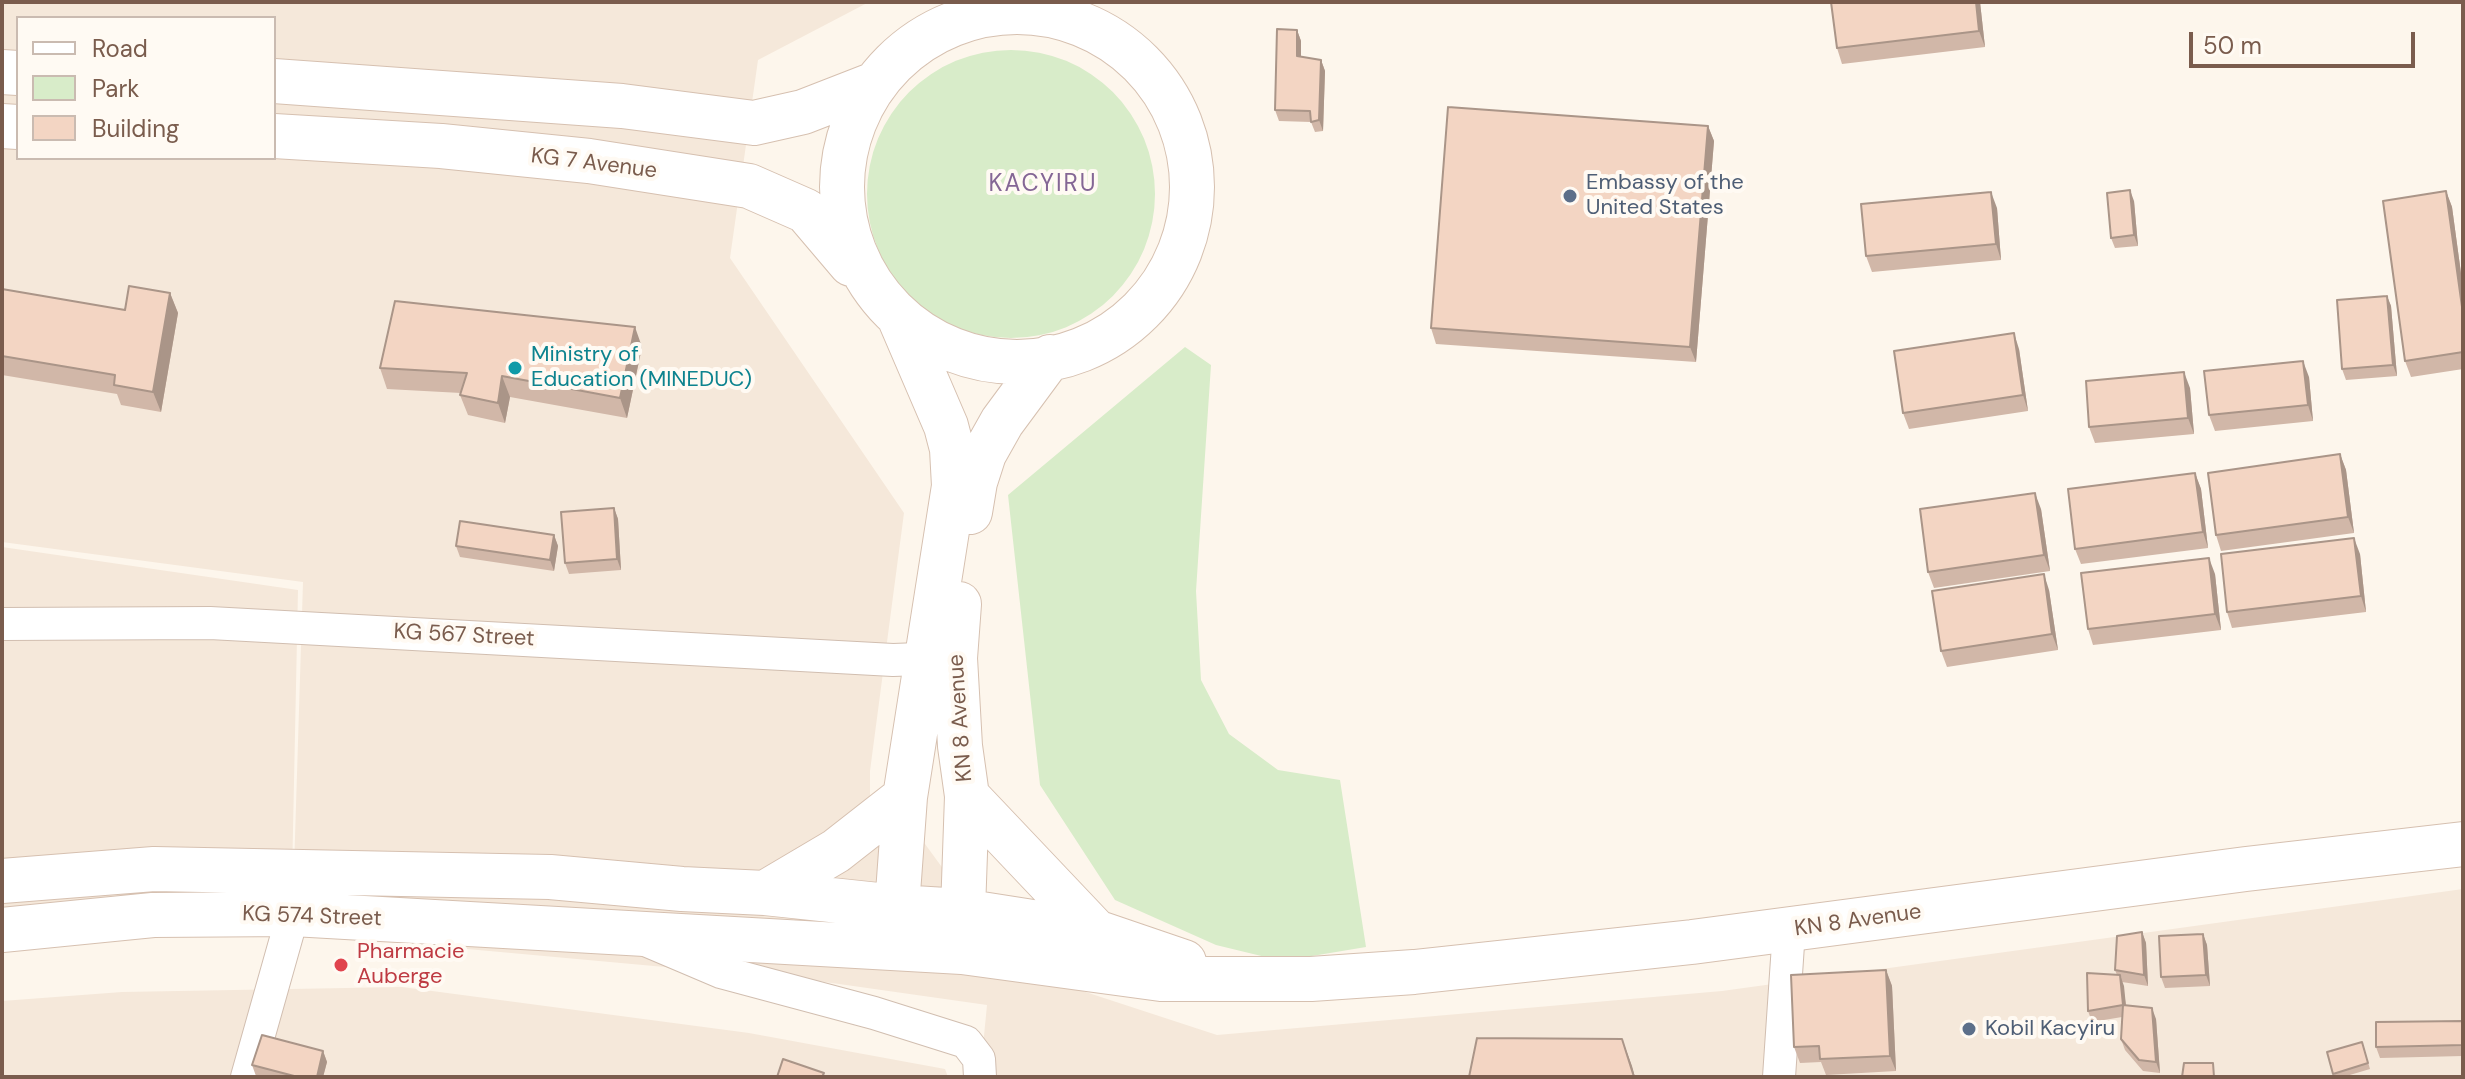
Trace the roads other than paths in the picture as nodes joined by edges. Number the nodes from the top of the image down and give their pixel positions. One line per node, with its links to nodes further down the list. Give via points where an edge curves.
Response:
1 (988, 8): 2 (main road, via 1083,23); 4 (main road, via 905,51)
2 (1105, 19): 7 (main road, via 1173,102 1184,130 1194,190 1187,235 1169,277 1129,323 1076,353)
3 (276, 81): 4 (main road, via 622,106 754,123 803,112)
4 (875, 84): 6 (main road, via 843,150 838,181 844,222)
5 (276, 136): 6 (main road, KG 7 Avenue, via 574,160 749,186 806,211)
6 (886, 304): 7 (main road, via 953,352 1014,363); 9 (main road, via 946,426 952,449 954,486)
7 (1050, 357): 9 (main road, KN 8 Avenue, via 984,454)
8 (2, 624): 9 (street, KG 567 Street, via 210,623 893,660)
9 (940, 658): 10 (main road, KN 8 Avenue); 11 (main road)
10 (967, 796): 22 (main road, KN 8 Avenue); 23 (main road)
11 (905, 797): 15 (main road, via 836,851); 18 (main road)
12 (2463, 844): 20 (main road, KN 8 Avenue)
13 (154, 869): 14 (main road); 15 (main road, via 550,877); 17 (main road)
14 (2, 881)
15 (765, 893): 18 (main road)
16 (293, 914): 17 (main road, KG 574 Street); 21 (main road, KG 574 Street); 25 (street)
17 (153, 915): 19 (main road, KG 574 Street)
18 (896, 927): 21 (main road, KG 574 Street); 22 (main road)
19 (2, 930)
20 (1789, 930): 24 (main road, KN 8 Avenue, via 1414,972); 27 (street)
21 (623, 931): 26 (street, KG 574 Street, via 721,972 966,1042 979,1059)
22 (962, 931): 23 (main road, KN 8 Avenue); 24 (main road, KN 8 Avenue, via 1161,979)
23 (1096, 932): 24 (main road, KN 8 Avenue)
24 (1252, 981)
25 (247, 1077)
26 (980, 1077)
27 (1779, 1077)

